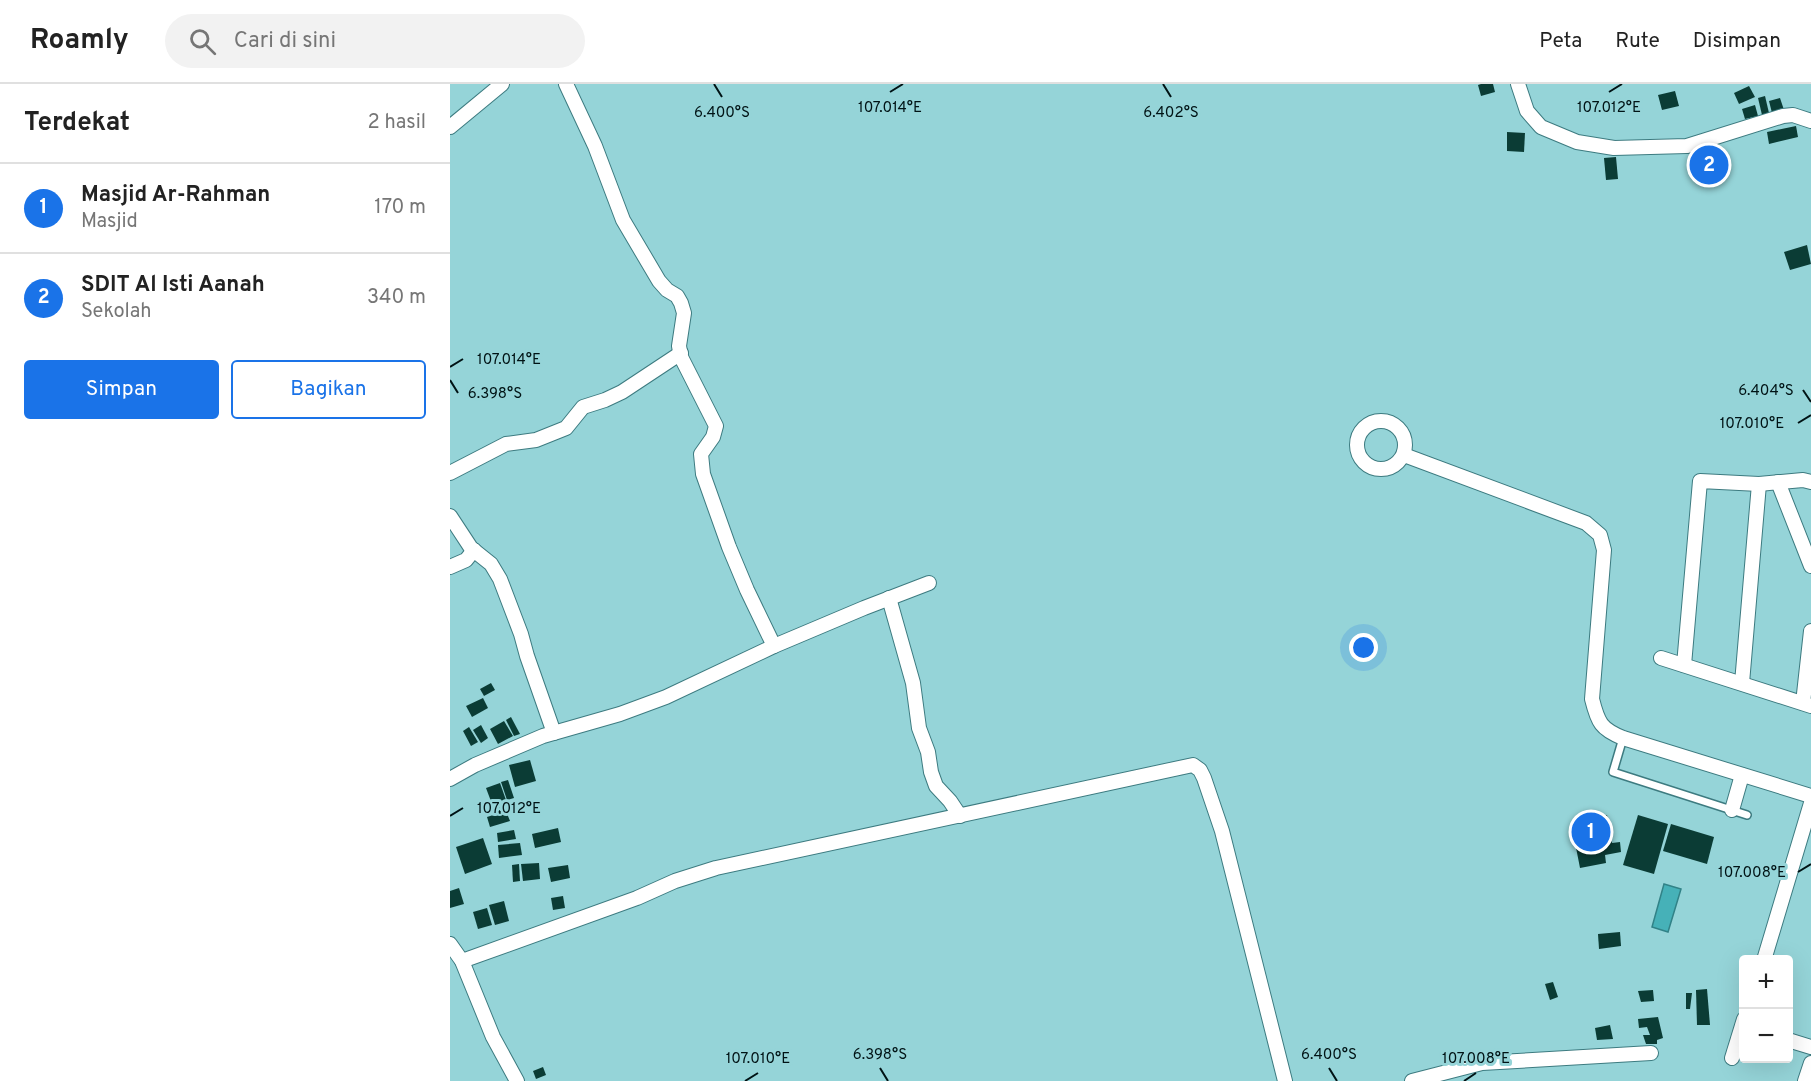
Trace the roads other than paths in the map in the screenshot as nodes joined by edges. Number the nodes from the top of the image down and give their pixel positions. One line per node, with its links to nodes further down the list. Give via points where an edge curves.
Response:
1 (502, 84): 5 (street)
2 (566, 84): 6 (street, via 623,220 658,281 681,303)
3 (1518, 84): 4 (street, via 1527,111 1541,127 1577,142 1614,148 1687,146 1783,116)
4 (1811, 121)
5 (450, 126)
6 (681, 353): 8 (street, via 622,392 582,407 566,428 536,440 506,444); 19 (street, via 716,426 701,453 703,474 738,570)
7 (1404, 454): 25 (street, via 1586,523 1600,535 1604,550 1592,699 1597,719 1607,731)
8 (450, 473)
9 (1778, 482): 10 (street); 11 (street); 14 (street)
10 (1811, 482)
11 (1758, 484): 21 (street, via 1700,482); 22 (street)
12 (450, 516): 13 (street)
13 (474, 550): 15 (street, via 466,560); 24 (street, via 491,564 500,579)
14 (1811, 566)
15 (450, 567)
16 (929, 583): 17 (street)
17 (889, 598): 19 (street); 32 (street, via 936,786)
18 (1811, 631): 23 (street)
19 (774, 646): 24 (street, via 636,708)
20 (1662, 658): 21 (street)
21 (1684, 665): 22 (street)
22 (1742, 684): 23 (street)
23 (1807, 704)
24 (554, 733): 27 (street)
25 (1623, 738): 26 (street); 30 (lane, via 1613,772)
26 (1742, 775): 28 (street); 30 (street)
27 (450, 779)
28 (1811, 796)
29 (1811, 803): 34 (street)
30 (1732, 810): 31 (lane)
31 (1747, 815)
32 (960, 816): 35 (street, via 716,868); 43 (street, via 1185,766 1193,765 1200,770 1222,831)
33 (450, 944): 35 (street)
34 (1765, 955)
35 (462, 961): 42 (street, via 493,1037)
36 (1739, 1036): 40 (street)
37 (1793, 1042): 38 (street)
38 (1811, 1047)
39 (1651, 1053): 44 (street, via 1482,1063)
40 (1732, 1058)
41 (1811, 1063): 45 (street)
42 (517, 1081)
43 (1285, 1081)
44 (1412, 1081)
45 (1805, 1081)

